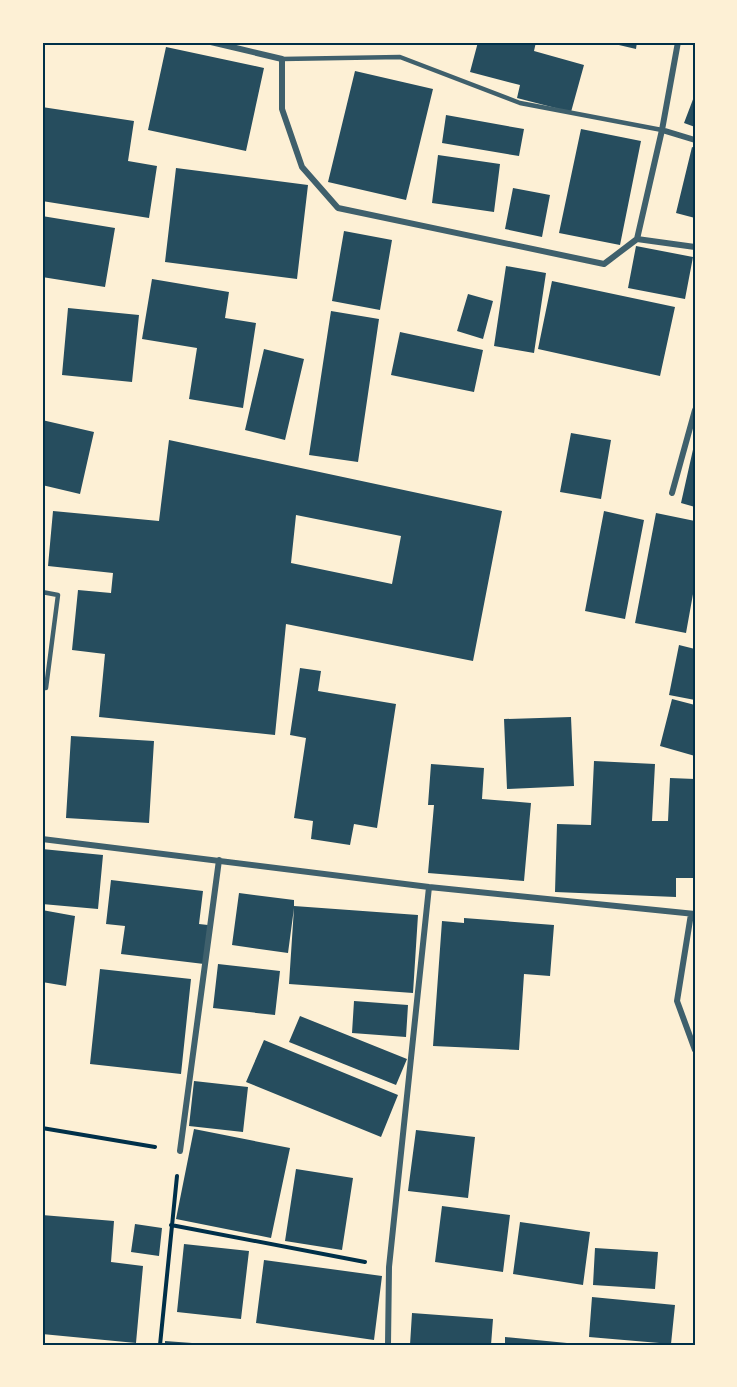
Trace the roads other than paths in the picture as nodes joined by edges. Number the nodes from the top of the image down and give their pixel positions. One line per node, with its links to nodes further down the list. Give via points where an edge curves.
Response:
1 (211, 42): 3 (street)
2 (678, 42): 4 (street)
3 (282, 59): 4 (lane, via 400,57 520,103); 6 (street, via 282,109 302,167 338,208 604,264)
4 (662, 130): 5 (street); 6 (street)
5 (695, 140)
6 (637, 239): 7 (street)
7 (695, 247)
8 (695, 410): 9 (street)
9 (672, 493)
10 (42, 592): 11 (lane, via 58,595 46,688)
11 (42, 688)
12 (42, 839): 13 (street)
13 (219, 861): 14 (street); 17 (street)
14 (429, 887): 15 (street); 18 (street, via 389,1267)
15 (693, 914): 16 (street, via 677,1001)
16 (695, 1050)
17 (180, 1151)
18 (388, 1345)

